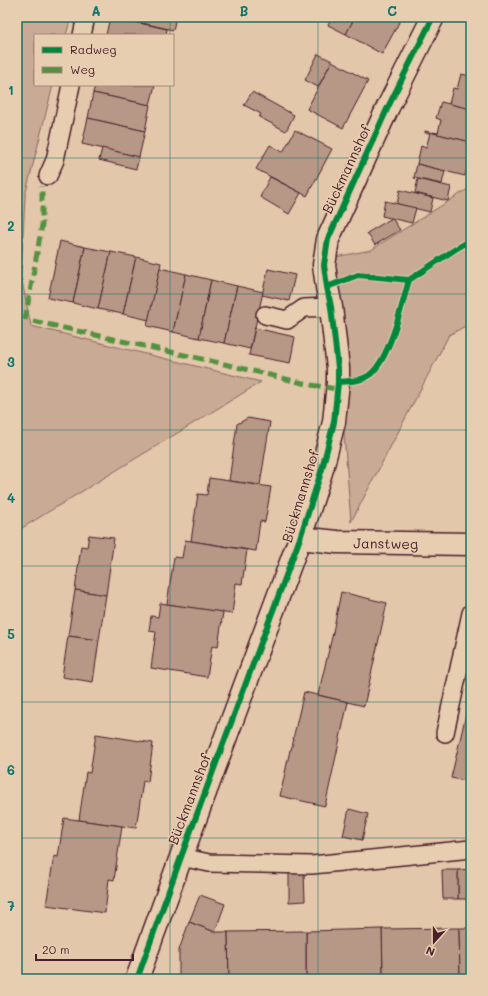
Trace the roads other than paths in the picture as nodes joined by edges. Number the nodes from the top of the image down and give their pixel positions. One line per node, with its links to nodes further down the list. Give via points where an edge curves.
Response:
1 (86, 17): 3 (lane)
2 (433, 17): 6 (street, Bückmannshof, via 388,107 328,239 324,265)
3 (82, 34)
4 (71, 86): 5 (lane, via 55,160)
5 (48, 176)
6 (331, 307): 7 (lane, via 304,308 287,320); 8 (street, Bückmannshof, via 338,368 334,422)
7 (265, 315)
8 (300, 538): 9 (street, Janstweg, via 337,542); 13 (street, Bückmannshof)
9 (471, 544)
10 (471, 613): 11 (lane)
11 (445, 733)
12 (471, 849): 13 (lane, via 312,865 209,863)
13 (181, 857): 14 (street, Bückmannshof)
14 (137, 979)

